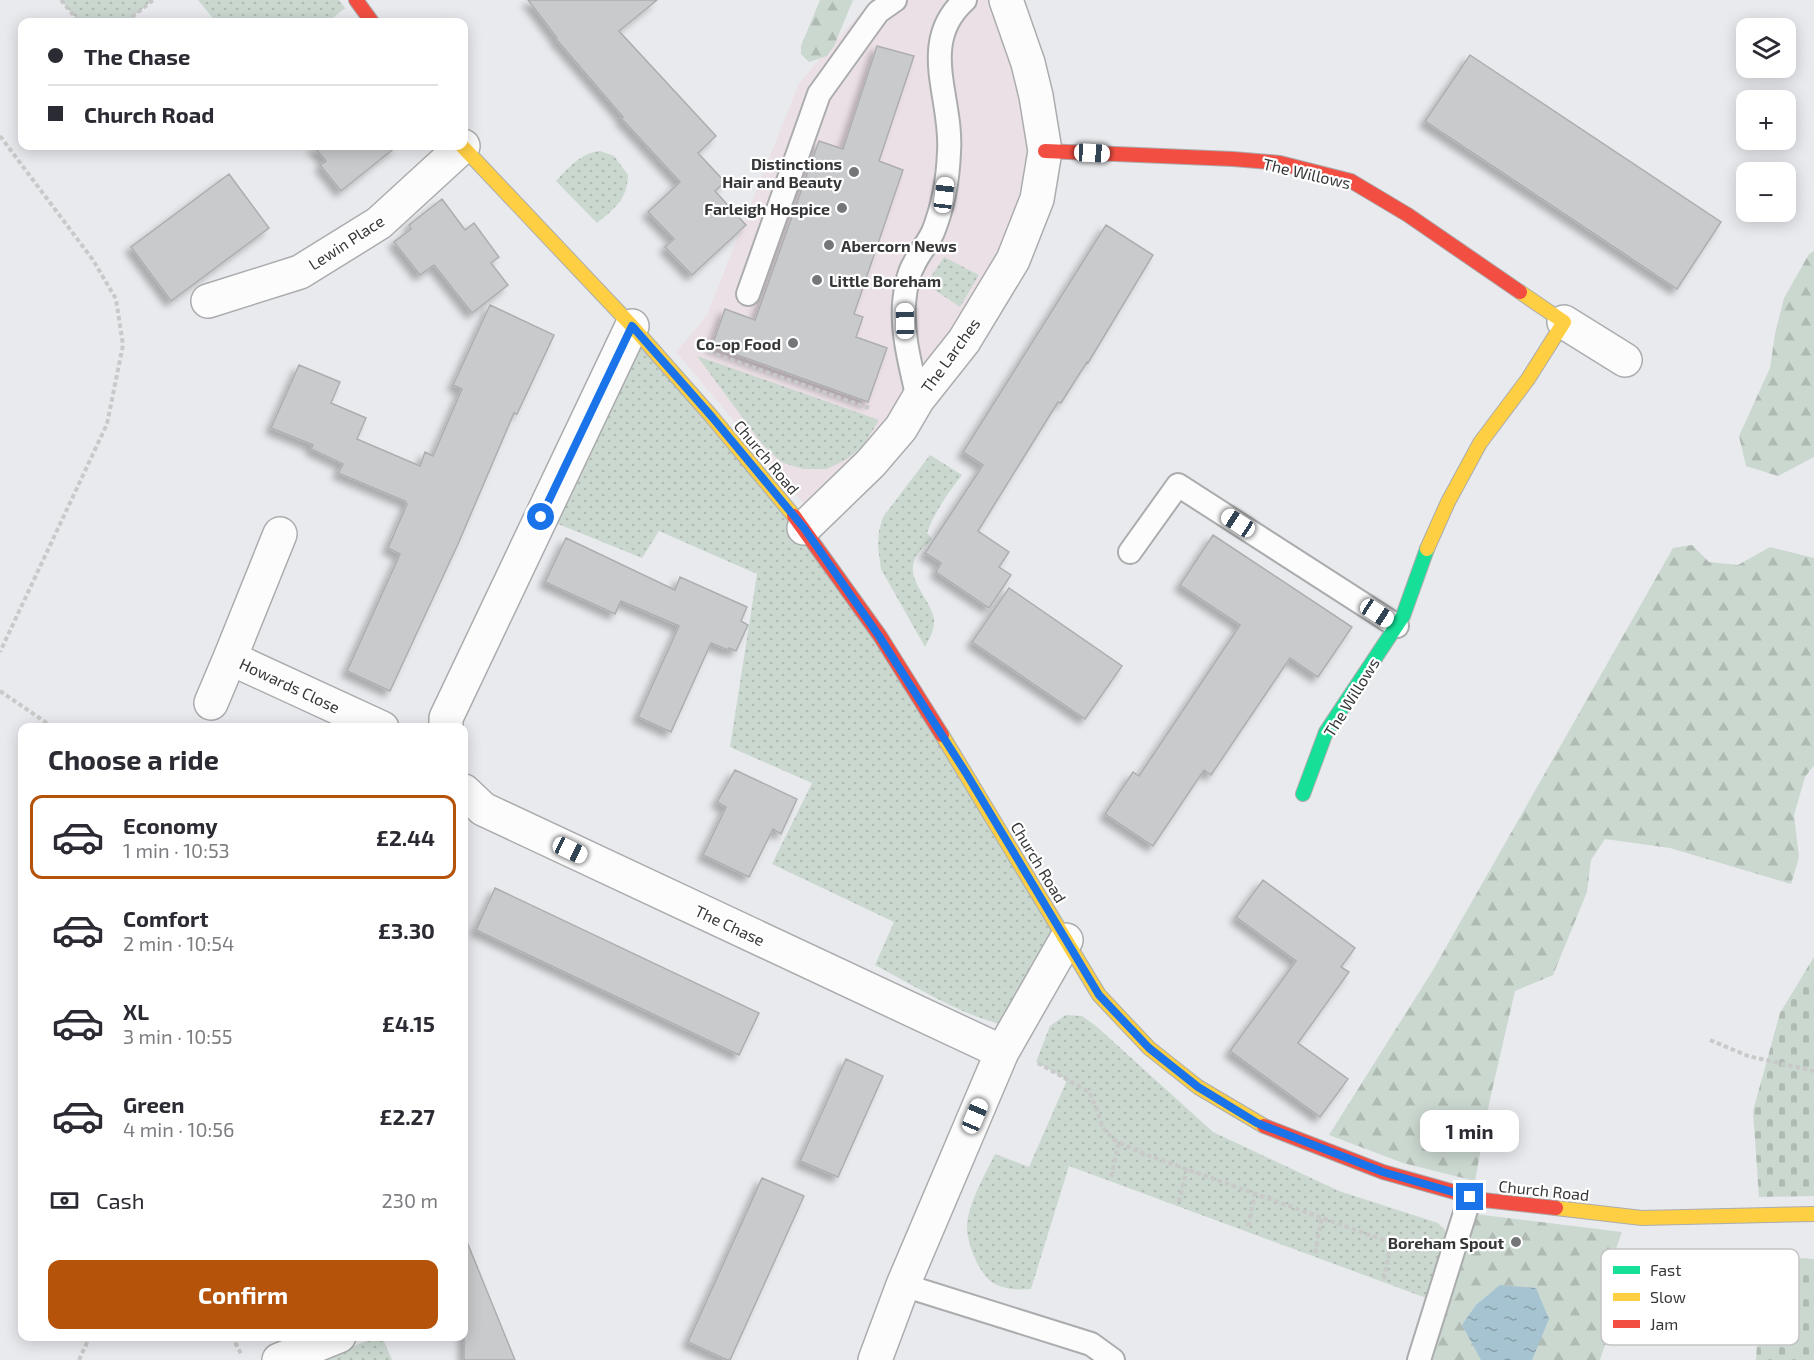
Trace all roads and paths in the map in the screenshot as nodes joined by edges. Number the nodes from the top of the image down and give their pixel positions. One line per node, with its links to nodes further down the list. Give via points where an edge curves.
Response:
1 (61, 0): 7 (path)
2 (153, 0): 8 (path)
3 (356, 0): 9 (street)
4 (895, 0): 14 (lane, via 878,12 819,94)
5 (965, 0): 20 (lane, via 953,11 943,32 939,62 950,150 944,195 932,233 912,266 904,302)
6 (1006, 0): 13 (street, The Larches, via 1028,63)
7 (76, 18)
8 (131, 18)
9 (369, 18)
10 (0, 136): 25 (path, via 93,260 116,299 123,345 107,424)
11 (459, 150): 15 (street, Lewin Place, via 378,223 300,272)
12 (467, 150): 17 (street, Church Road)
13 (1045, 151): 16 (street, The Willows, via 1280,163 1351,181 1408,215); 20 (street, The Larches, via 1037,199 1014,260 964,341)
14 (748, 294)
15 (208, 302)
16 (1564, 322): 19 (street, The Willows); 24 (street, The Willows, via 1480,443 1448,502)
17 (632, 326): 18 (street, Church Road); 31 (street)
18 (659, 357): 20 (path, via 695,347); 21 (street, Church Road)
19 (1625, 360)
20 (911, 410): 21 (street, The Larches, via 871,464)
21 (804, 528): 34 (street, Church Road, via 886,646)
22 (280, 534): 26 (street, Howards Close)
23 (1130, 552): 24 (lane, via 1178,485)
24 (1396, 626): 32 (street, The Willows, via 1326,732)
25 (0, 652)
26 (230, 658): 28 (street, Howards Close); 30 (street, Howards Close)
27 (0, 691): 29 (path)
28 (211, 703)
29 (47, 723)
30 (371, 723)
31 (440, 723)
32 (1303, 794)
33 (468, 795): 36 (street, The Chase, via 483,809)
34 (1066, 940): 36 (street); 42 (street, Church Road, via 1099,995 1149,1048 1198,1087 1257,1123 1383,1172)
35 (1710, 1040): 37 (path, via 1748,1056)
36 (1004, 1049): 38 (path, via 1089,1092 1103,1128); 51 (street)
37 (1814, 1071)
38 (1119, 1141): 39 (path); 40 (path)
39 (1187, 1168): 41 (path); 43 (path)
40 (1111, 1177)
41 (1255, 1193): 45 (path); 46 (path)
42 (1470, 1197): 44 (street, Church Road, via 1642,1218); 49 (lane)
43 (1179, 1202)
44 (1814, 1214)
45 (1322, 1218): 47 (path); 48 (path)
46 (1248, 1226)
47 (1391, 1242): 49 (path); 50 (path)
48 (1315, 1253)
49 (1450, 1264): 60 (lane)
50 (1384, 1278)
51 (903, 1285): 58 (street); 59 (lane, via 1091,1344)
52 (88, 1341): 56 (path)
53 (234, 1341): 57 (path)
54 (327, 1341): 55 (street)
55 (284, 1359)
56 (79, 1360)
57 (244, 1360)
58 (875, 1360)
59 (1113, 1360)
60 (1419, 1360)

